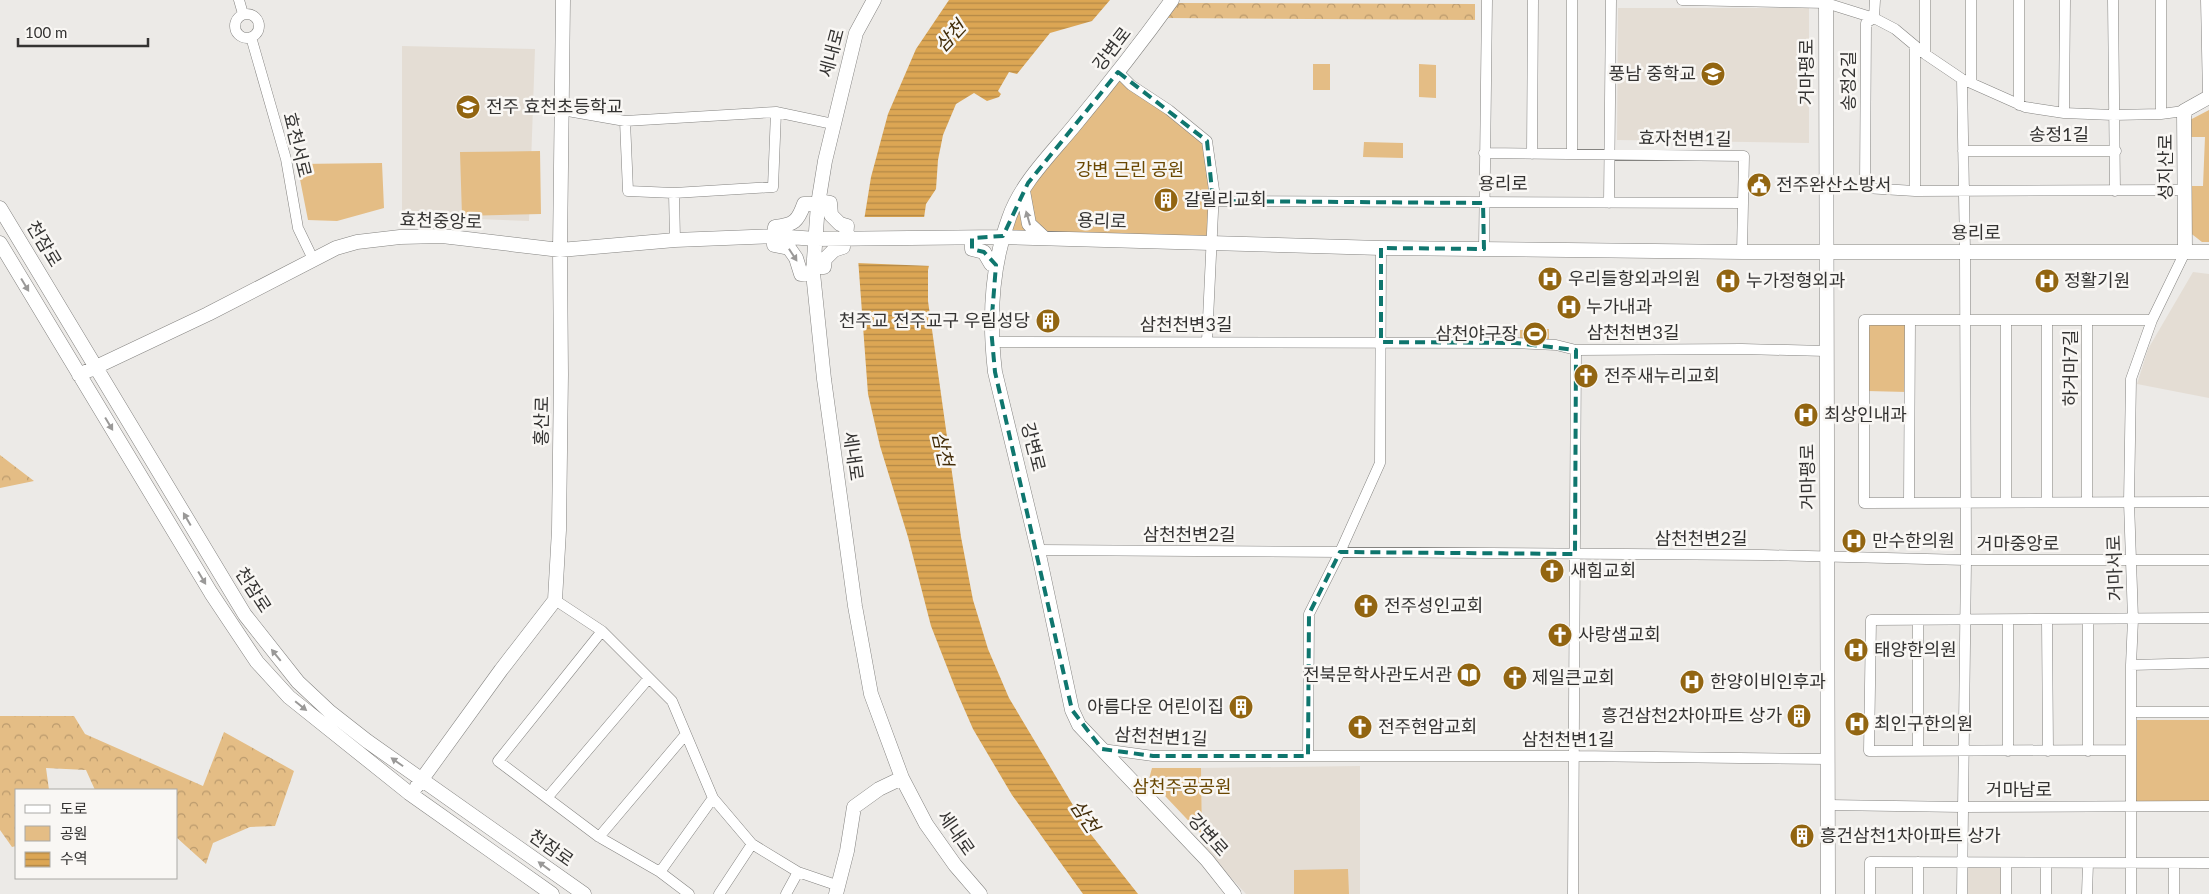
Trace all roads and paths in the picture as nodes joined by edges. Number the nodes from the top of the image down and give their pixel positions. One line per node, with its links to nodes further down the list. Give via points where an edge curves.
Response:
1 (239, 0): 19 (street)
2 (563, 0): 28 (street, 홍산로)
3 (874, 0): 35 (street, 세내로, via 856,32)
4 (1172, 0): 24 (street, 강변로)
5 (1487, 0): 38 (street)
6 (1533, 0): 39 (street)
7 (1572, 0): 40 (street)
8 (1611, 0): 41 (street)
9 (1682, 0): 17 (street)
10 (1874, 0): 20 (street, 송정2길)
11 (1925, 0): 23 (street)
12 (1971, 0): 25 (street)
13 (2065, 0): 31 (street)
14 (2113, 0): 33 (street)
15 (2161, 0): 32 (street)
16 (2206, 0): 26 (street)
17 (1826, 2): 20 (street); 67 (street, 거마평로)
18 (2019, 5): 27 (street)
19 (243, 14): 21 (street, via 252,14 259,24); 21 (street, via 235,22 235,30 240,36)
20 (1874, 18): 22 (street, via 1895,29); 45 (street, 송정2길, via 1866,23 1865,188)
21 (251, 37): 71 (street, 효천서로, via 286,159 298,228)
22 (1915, 47): 23 (street); 45 (street)
23 (1925, 54): 25 (street)
24 (1118, 72): 44 (street, 강변로); 48 (street, via 1207,141)
25 (1966, 81): 27 (street); 36 (street)
26 (2208, 97): 29 (street, 성지산로)
27 (2019, 105): 31 (street)
28 (562, 110): 34 (street); 65 (street, 홍산로)
29 (2184, 111): 32 (street); 43 (street, 성지산로)
30 (776, 112): 34 (street); 35 (street); 47 (street, via 773,187)
31 (2064, 113): 33 (street)
32 (2161, 114): 33 (street)
33 (2113, 115): 37 (street)
34 (625, 121): 47 (street, via 628,191)
35 (833, 124): 49 (street, 세내로)
36 (1963, 151): 37 (street, 송정1길); 42 (street)
37 (2116, 151): 46 (street)
38 (1484, 153): 39 (street, 효자천변1길); 50 (street)
39 (1532, 154): 40 (street, 효자천변1길)
40 (1572, 154): 41 (street, 효자천변1길)
41 (1610, 154): 51 (street); 52 (street, 효자천변1길, via 1744,156)
42 (1964, 190): 45 (street); 46 (street); 68 (street)
43 (2184, 190): 46 (street); 69 (street, 성지산로)
44 (1023, 191): 55 (street, 강변로); 58 (street, one-way to 44, via 1028,224)
45 (1915, 191)
46 (2116, 192)
47 (674, 193): 60 (street)
48 (1213, 201): 50 (street, 용리로); 62 (street)
49 (818, 202): 54 (street, via 804,204 799,217 788,225 775,227); 56 (street, via 830,203 831,215 847,226); 59 (street, 세내로)
50 (1483, 202): 51 (street, 용리로); 64 (street)
51 (1609, 203): 52 (street, 용리로)
52 (1743, 203): 66 (street)
53 (0, 208): 85 (street, 천잠로)
54 (775, 236): 59 (street, 효천중앙로); 60 (street, 효천중앙로); 73 (street, one-way to 73, via 774,246 789,248 801,274)
55 (1001, 237): 57 (street, 용리로); 58 (street, 용리로); 72 (street, 강변로)
56 (840, 238): 57 (street, 효천중앙로); 59 (street, 효천중앙로); 73 (street, via 843,247 825,259 824,267)
57 (972, 238): 72 (street, via 972,249 984,252)
58 (1044, 238): 62 (street, 용리로)
59 (816, 239): 73 (street, 세내로)
60 (675, 240): 65 (street, 효천중앙로)
61 (0, 243): 86 (street, 천잠로, one-way to 86)
62 (1212, 243): 63 (street, 용리로); 80 (street)
63 (1381, 248): 64 (street, 용리로); 82 (street)
64 (1484, 249): 66 (street, 용리로)
65 (560, 250): 71 (street, 효천중앙로, via 442,236 400,236 357,242); 101 (street, 홍산로, via 559,530)
66 (1742, 252): 67 (street, 용리로)
67 (1826, 252): 68 (street, 용리로); 84 (street, 거마평로)
68 (1965, 252): 69 (street, 용리로); 75 (street)
69 (2185, 252): 70 (street, 용리로); 79 (street, 거마서로)
70 (2209, 252)
71 (313, 259): 85 (street, 효천중앙로, via 208,314)
72 (994, 264): 81 (street, 강변로)
73 (813, 270): 126 (street, 세내로, via 825,388 863,658 871,694)
74 (1910, 320): 75 (street, 하거마7길); 87 (street); 87 (street, 하거마7길, via 1864,320 1863,405 1864,503)
75 (1965, 320): 76 (street, 하거마7길); 88 (street)
76 (2006, 320): 77 (street, 하거마7길); 89 (street)
77 (2047, 320): 78 (street, 하거마7길); 90 (street, 하거마7길)
78 (2087, 320): 79 (street, 하거마7길); 91 (street, 하거마7길)
79 (2152, 320): 92 (street, 거마서로, via 2131,379)
80 (1207, 341): 81 (street, 삼천천변3길); 82 (street, 삼천천변3길)
81 (991, 342): 94 (street, 강변로, via 995,372)
82 (1381, 342): 83 (street, 삼천천변3길, via 1516,343 1556,345); 95 (street, via 1380,462)
83 (1576, 350): 84 (street, 삼천천변3길); 96 (street)
84 (1826, 351): 97 (street, 거마평로)
85 (95, 367): 86 (street, 효천중앙로); 127 (street, 천잠로, one-way to 85, via 330,712 298,682 272,650 230,591)
86 (79, 376): 128 (street, 천잠로, one-way to 128, via 216,602 257,662 289,697)
87 (1909, 502): 88 (street)
88 (1965, 502): 89 (street); 98 (street)
89 (2006, 502): 90 (street)
90 (2047, 502): 91 (street)
91 (2087, 502): 92 (street)
92 (2129, 502): 93 (street); 99 (street, 거마서로)
93 (2209, 502)
94 (1038, 550): 95 (street, 삼천천변2길); 116 (street, 강변로, via 1072,710 1079,725)
95 (1340, 552): 96 (street, 삼천천변2길); 123 (street, via 1309,614)
96 (1575, 554): 97 (street, 삼천천변2길); 124 (street)
97 (1828, 556): 98 (street, 거마중앙로); 125 (street, 거마평로)
98 (1966, 560): 99 (street, 거마중앙로); 105 (street)
99 (2131, 560): 100 (street, 거마중앙로); 103 (street, 거마서로)
100 (2209, 560)
101 (555, 600): 109 (street); 127 (street)
102 (2209, 618): 103 (street)
103 (2133, 619): 108 (street); 111 (street, 거마서로)
104 (1918, 620): 105 (street); 118 (street); 118 (street, via 1871,620 1869,751)
105 (1964, 620): 106 (street); 119 (street)
106 (2008, 620): 107 (street); 120 (street)
107 (2047, 620): 108 (street); 121 (street)
108 (2088, 620): 122 (street)
109 (602, 631): 112 (street); 129 (street, via 498,761)
110 (2209, 663): 111 (street)
111 (2131, 665): 113 (street, 거마서로)
112 (649, 678): 115 (street, via 672,701); 129 (street)
113 (2131, 712): 114 (street); 117 (street, 거마서로)
114 (2209, 712)
115 (686, 734): 130 (street); 135 (street)
116 (1102, 750): 123 (street, 삼천천변1길, via 1153,756); 154 (street, 강변로)
117 (2131, 750): 122 (street); 132 (street, 거마서로)
118 (1918, 751): 119 (street)
119 (1964, 751): 120 (street); 134 (street)
120 (2008, 751): 121 (street)
121 (2048, 751): 122 (street)
122 (2088, 751)
123 (1308, 756): 124 (street, 삼천천변1길)
124 (1574, 756): 125 (street, 삼천천변1길); 155 (street)
125 (1828, 759): 131 (street, 거마평로)
126 (902, 778): 147 (street, via 854,807); 153 (street, 세내로, via 926,824)
127 (422, 780): 128 (street); 149 (street, 천잠로, one-way to 127)
128 (409, 793): 148 (street, 천잠로)
129 (547, 798): 135 (street)
130 (713, 798): 136 (street); 145 (street)
131 (1828, 805): 134 (street, 거마남로); 156 (street, 거마평로)
132 (2130, 806): 133 (street, 거마남로); 134 (street, 거마남로); 142 (street, 거마서로)
133 (2209, 806)
134 (1962, 807): 138 (street)
135 (599, 837): 145 (street)
136 (752, 844): 146 (street); 151 (street)
137 (1918, 862): 138 (street); 157 (street, via 1870,862); 158 (street)
138 (1962, 862): 139 (street); 159 (street)
139 (2006, 862): 140 (street); 160 (street)
140 (2046, 863): 141 (street); 161 (street)
141 (2088, 863): 142 (street); 162 (street)
142 (2130, 863): 143 (street); 163 (street, 거마서로)
143 (2174, 863): 144 (street); 164 (street)
144 (2209, 863)
145 (660, 872): 150 (street)
146 (798, 872): 147 (street); 152 (street)
147 (837, 890)
148 (552, 894)
149 (584, 894)
150 (689, 894)
151 (719, 894)
152 (786, 894)
153 (980, 894)
154 (1234, 894)
155 (1573, 894)
156 (1828, 894)
157 (1870, 894)
158 (1918, 894)
159 (1962, 894)
160 (2006, 894)
161 (2046, 894)
162 (2088, 894)
163 (2130, 894)
164 (2174, 894)

